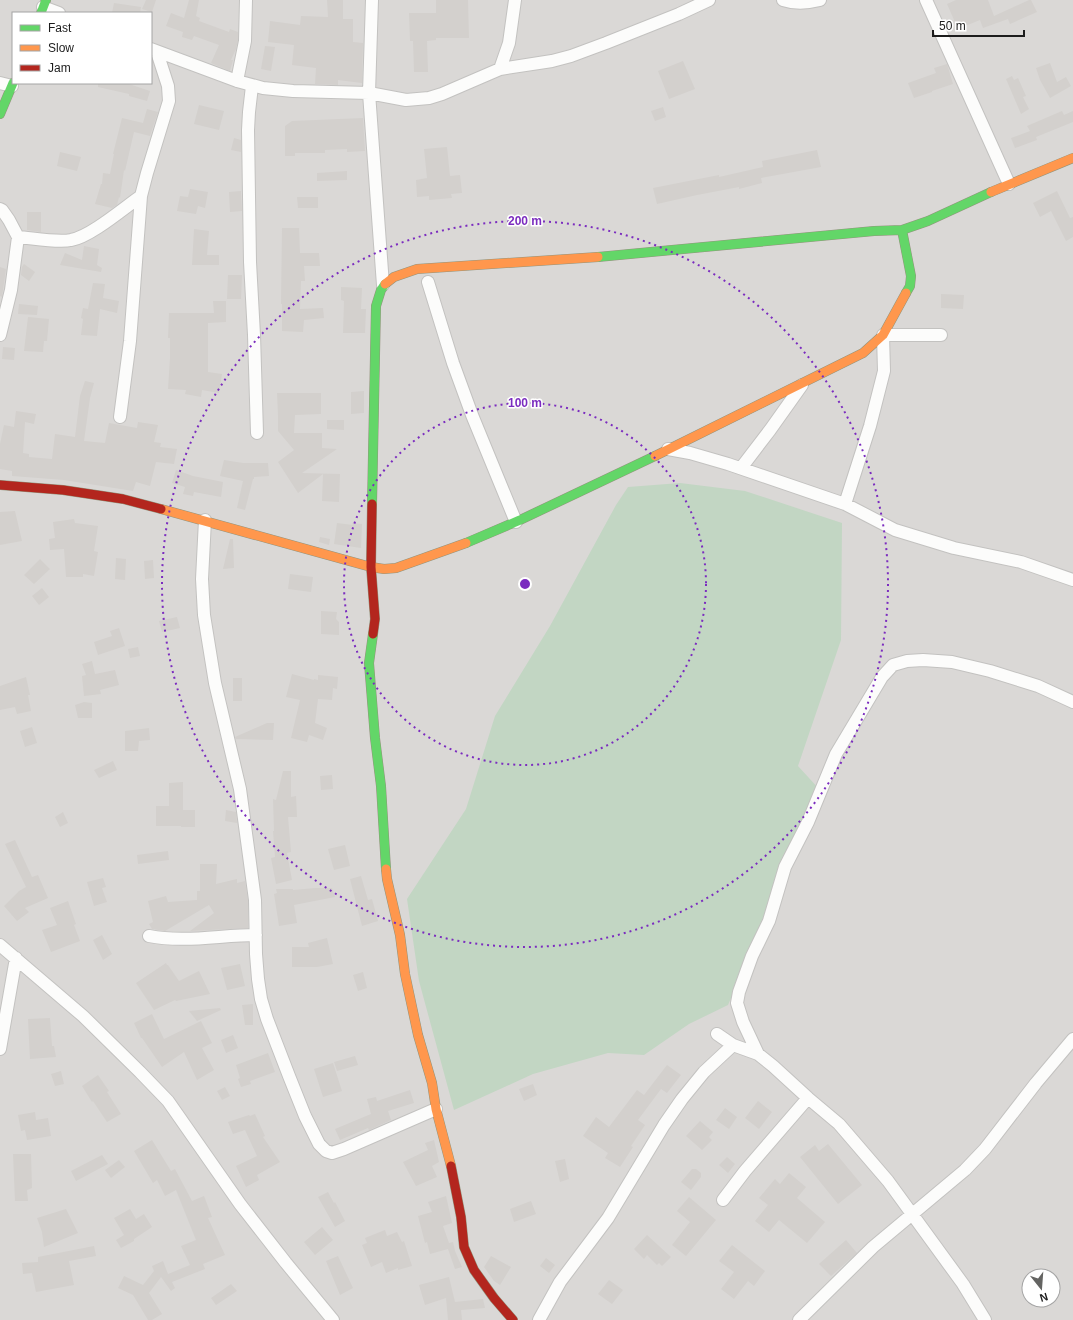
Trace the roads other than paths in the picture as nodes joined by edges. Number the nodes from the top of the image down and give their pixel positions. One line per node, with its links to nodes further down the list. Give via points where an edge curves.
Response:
1 (246, 0): 12 (street, via 245,41)
2 (372, 0): 17 (street)
3 (514, 0): 11 (street, via 509,43)
4 (709, 0): 11 (street, via 571,56)
5 (783, 0): 6 (street, via 794,3)
6 (820, 0)
7 (926, 0): 20 (street)
8 (44, 7): 9 (street)
9 (56, 12)
10 (154, 50): 12 (street); 21 (street, via 167,81 169,101)
11 (500, 69): 17 (street, via 429,98 406,100)
12 (237, 81): 16 (street)
13 (0, 83): 14 (street)
14 (12, 84)
15 (13, 84): 18 (street)
16 (252, 86): 17 (street, via 276,90); 32 (street, via 248,130)
17 (369, 94): 26 (street)
18 (0, 114)
19 (1073, 158): 20 (street)
20 (1010, 184): 23 (street)
21 (141, 196): 24 (street, via 92,231 76,239 64,241); 31 (street, via 130,341)
22 (0, 209): 24 (street)
23 (902, 230): 26 (street, via 627,255 417,269 391,278); 28 (street, via 911,280)
24 (18, 237): 27 (street, via 11,290)
25 (428, 282): 38 (street, via 453,363)
26 (382, 285): 39 (street, via 376,306)
27 (0, 335)
28 (883, 335): 29 (street); 30 (street, via 863,353); 36 (street, via 884,371 870,426)
29 (941, 335)
30 (803, 384): 33 (street); 34 (street)
31 (120, 417)
32 (257, 433)
33 (668, 449): 34 (street); 38 (street)
34 (741, 468): 36 (street)
35 (0, 485): 37 (street, via 63,490 123,499)
36 (845, 504): 40 (street, via 895,530 954,548 1021,562)
37 (205, 520): 39 (street); 42 (street, via 202,579 204,615 215,683 240,789 255,900)
38 (516, 522): 39 (street, via 410,564 388,569)
39 (371, 567): 52 (street, via 375,619 369,663 387,879 400,935 405,974)
40 (1073, 580)
41 (1073, 702): 50 (street, via 1038,686 952,662 907,661 893,665 882,677 836,754 808,822 785,867 769,921 752,956 739,992 737,1003)
42 (256, 935): 43 (street, via 179,939); 52 (street, via 258,979 267,1019 305,1116 319,1144 326,1151 332,1153 344,1149)
43 (149, 936)
44 (0, 945): 45 (street)
45 (16, 958): 49 (street); 55 (street, via 83,1016 168,1101 240,1204)
46 (717, 1034): 48 (street)
47 (1073, 1039): 54 (street, via 965,1170)
48 (733, 1045): 50 (street); 57 (street, via 704,1072 682,1099 608,1218 560,1282)
49 (0, 1049)
50 (758, 1054): 51 (street)
51 (808, 1098): 53 (street, via 745,1170); 54 (street, via 839,1124 888,1181)
52 (436, 1109): 56 (street, via 454,1179 464,1247 474,1270)
53 (723, 1200)
54 (912, 1215): 58 (street, via 873,1247); 59 (street, via 964,1284)
55 (333, 1320)
56 (513, 1320)
57 (539, 1320)
58 (799, 1320)
59 (985, 1320)

